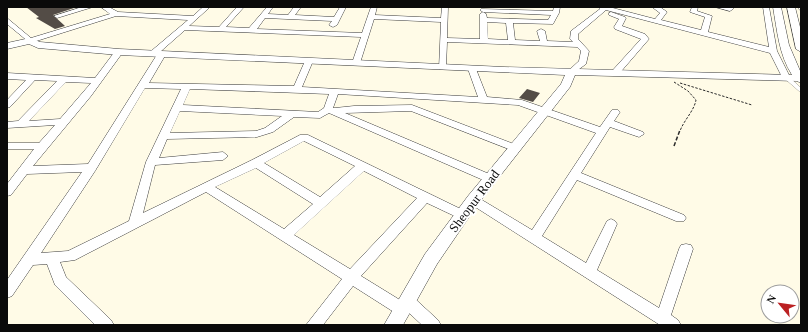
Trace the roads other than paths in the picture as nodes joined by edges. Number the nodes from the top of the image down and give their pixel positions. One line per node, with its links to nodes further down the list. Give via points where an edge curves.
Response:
1 (90, 7): 36 (street, via 56,13 56,18)
2 (104, 7): 23 (street)
3 (137, 7): 23 (street)
4 (170, 7): 24 (street)
5 (207, 7): 28 (street)
6 (241, 7): 38 (street)
7 (270, 7): 25 (street)
8 (298, 7): 26 (street)
9 (343, 7): 29 (street)
10 (374, 7): 27 (street)
11 (445, 7): 31 (street)
12 (655, 7): 34 (street, via 664,12)
13 (695, 7): 41 (street, via 693,12 709,16)
14 (718, 7): 15 (street)
15 (730, 7)
16 (766, 7): 52 (street)
17 (777, 7): 62 (street, via 785,52)
18 (791, 7): 51 (street)
19 (483, 9): 22 (street); 32 (street)
20 (602, 9): 21 (street); 49 (street, via 574,33 574,39); 60 (street, via 623,18 618,28 645,39)
21 (617, 9): 34 (street)
22 (556, 10): 33 (street, via 550,22)
23 (116, 14): 24 (street); 36 (street)
24 (159, 16): 28 (street)
25 (264, 16): 26 (street); 39 (street)
26 (290, 17): 29 (street)
27 (371, 17): 31 (street); 43 (street)
28 (195, 18): 37 (street)
29 (335, 19): 42 (street)
30 (7, 20): 35 (street)
31 (445, 20): 44 (street)
32 (484, 20): 33 (street); 46 (street)
33 (509, 21): 47 (street)
34 (656, 21): 41 (street)
35 (10, 26): 45 (street)
36 (71, 28): 45 (street)
37 (184, 28): 38 (street); 54 (street)
38 (220, 30): 39 (street)
39 (251, 31): 42 (street)
40 (541, 31): 48 (street)
41 (704, 33): 52 (street)
42 (327, 34): 43 (street)
43 (366, 35): 56 (street)
44 (444, 40): 46 (street); 57 (street)
45 (30, 41): 50 (street); 53 (street, via 38,45)
46 (484, 41): 47 (street)
47 (512, 42): 48 (street)
48 (544, 44): 49 (street)
49 (580, 45): 59 (street, via 586,51 583,62)
50 (7, 46)
51 (801, 49)
52 (773, 51): 62 (street)
53 (119, 52): 54 (street); 65 (street)
54 (157, 54): 55 (street); 66 (street)
55 (310, 61): 56 (street); 68 (street)
56 (356, 63): 57 (street)
57 (442, 67): 58 (street)
58 (472, 69): 59 (street); 72 (street)
59 (571, 72): 60 (street); 77 (street, Sheopur Road, via 566,85)
60 (615, 73): 62 (street)
61 (7, 76): 63 (street)
62 (797, 76): 69 (lane)
63 (32, 78): 64 (street); 73 (street)
64 (63, 80): 65 (street); 81 (street)
65 (97, 81): 80 (street)
66 (142, 85): 67 (street); 93 (street)
67 (187, 86): 68 (street); 74 (street)
68 (297, 89): 70 (street)
69 (801, 90)
70 (336, 92): 71 (street); 75 (street)
71 (438, 98): 72 (street); 76 (street)
72 (484, 101): 77 (street, via 519,102)
73 (7, 105)
74 (178, 108): 79 (street); 85 (street)
75 (332, 110): 76 (street); 79 (street, via 320,115); 96 (street)
76 (418, 110): 88 (street)
77 (545, 111): 83 (street); 88 (street, Sheopur Road)
78 (615, 112): 83 (street)
79 (291, 114): 85 (street, via 269,130 257,134)
80 (64, 122): 81 (street); 87 (street)
81 (21, 124): 82 (street)
82 (7, 125)
83 (606, 128): 84 (street); 95 (street)
84 (639, 134)
85 (164, 136): 90 (street)
86 (8, 146): 87 (street)
87 (42, 146): 94 (street)
88 (515, 148): 96 (street, Sheopur Road)
89 (222, 156): 90 (street)
90 (151, 162): 104 (street)
91 (256, 163): 92 (street, via 304,137); 97 (street); 101 (street)
92 (362, 166): 99 (street); 101 (street)
93 (91, 168): 94 (street); 110 (street)
94 (24, 170): 98 (street)
95 (575, 175): 103 (street); 107 (street)
96 (490, 179): 100 (street, Sheopur Road)
97 (206, 187): 104 (street); 106 (street)
98 (7, 192)
99 (426, 196): 102 (street); 112 (street)
100 (473, 200): 102 (street, Sheopur Road); 107 (street)
101 (321, 204): 106 (street)
102 (463, 214): 114 (street, Sheopur Road, via 431,259)
103 (680, 218)
104 (134, 224): 109 (street, via 70,256)
105 (610, 224): 111 (street)
106 (285, 236): 112 (street)
107 (534, 238): 111 (street)
108 (686, 249): 115 (street)
109 (52, 258): 110 (street); 116 (street, via 60,281)
110 (29, 260): 113 (street)
111 (589, 272): 115 (street)
112 (351, 278): 114 (street); 117 (street)
113 (7, 292)
114 (404, 305): 118 (street, Sheopur Road); 119 (street)
115 (668, 321)
116 (106, 325)
117 (314, 325)
118 (393, 325)
119 (432, 325)

